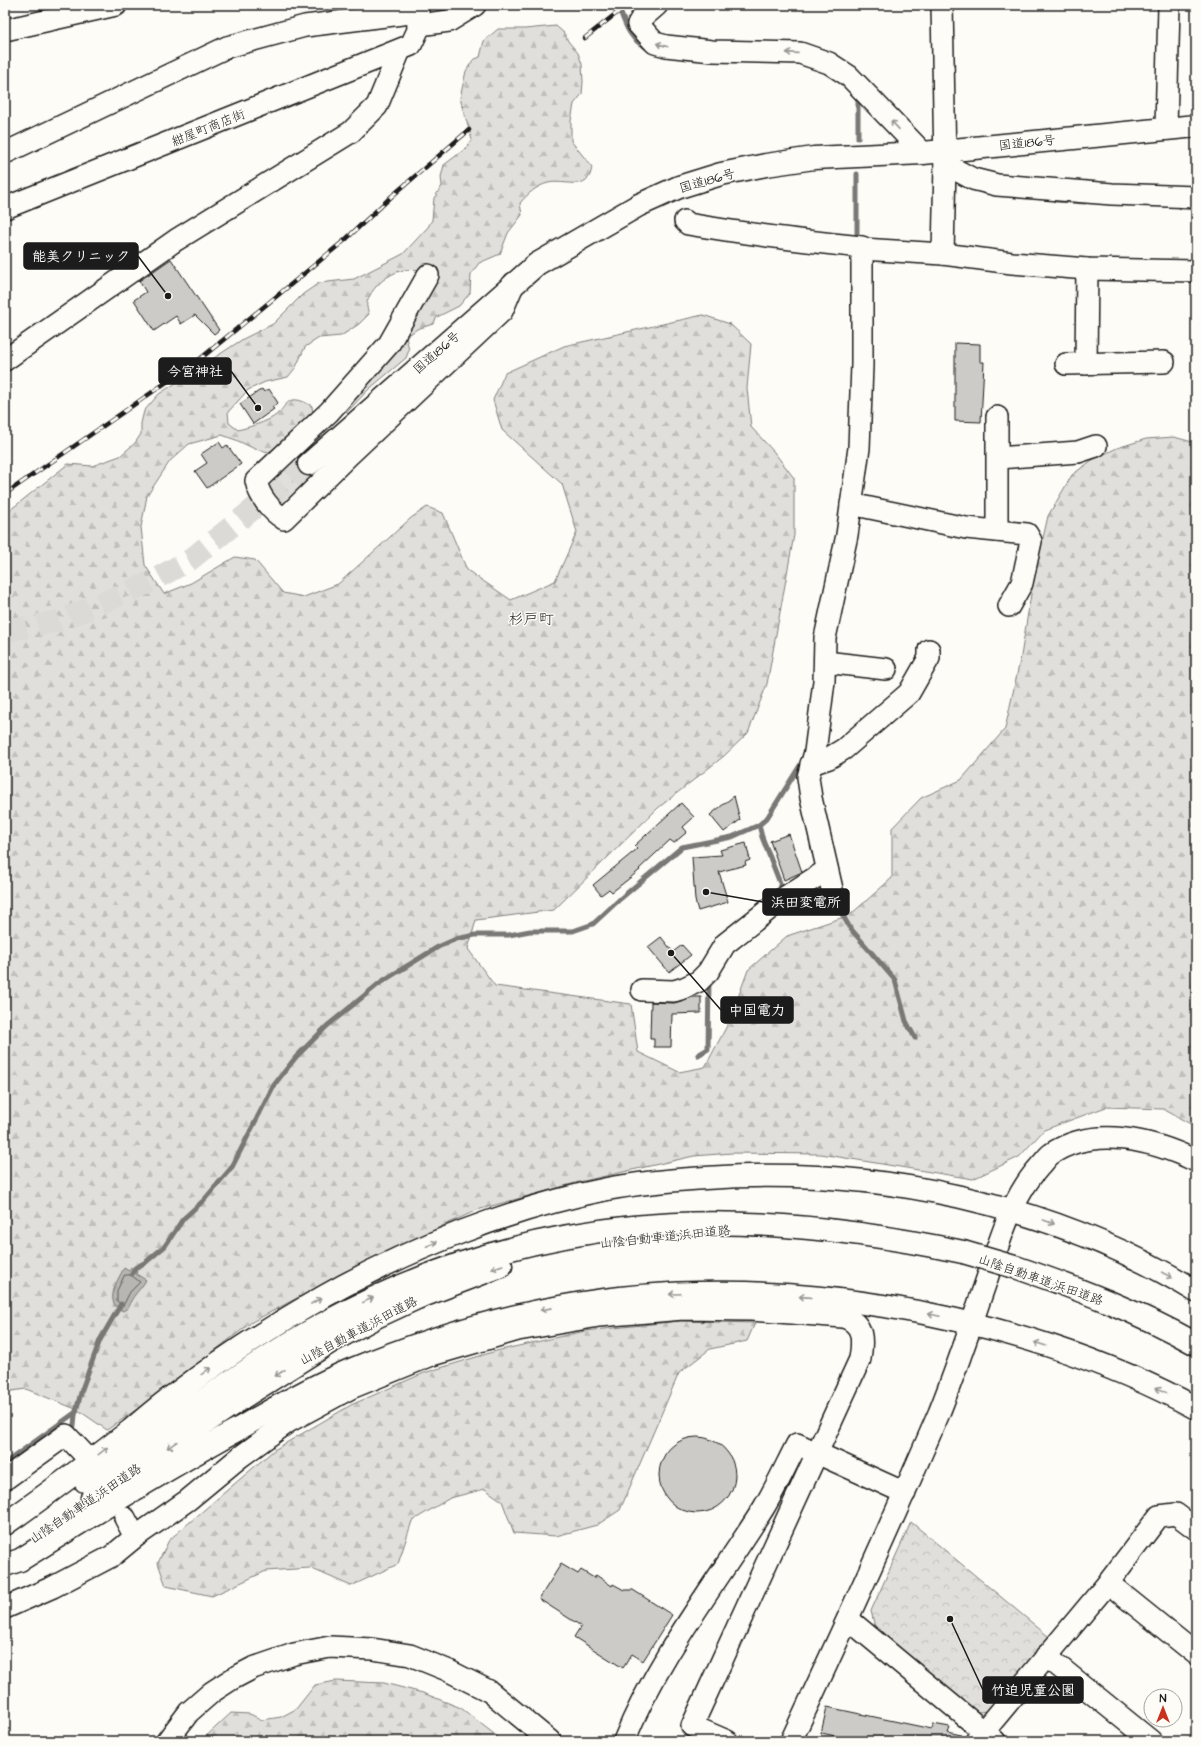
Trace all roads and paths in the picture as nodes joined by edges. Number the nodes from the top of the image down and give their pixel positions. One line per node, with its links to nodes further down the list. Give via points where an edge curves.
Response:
1 (116, 5): 7 (street)
2 (475, 5): 6 (street, via 448,21)
3 (657, 5): 12 (street, one-way to 3, via 849,76 829,63 800,53 712,51 655,43 638,24)
4 (942, 5): 13 (street)
5 (1168, 5): 10 (street)
6 (418, 14): 8 (street, via 416,35); 11 (street, via 305,26 227,47)
7 (5, 30)
8 (406, 47): 15 (street, 紺屋町商店街); 23 (street, via 377,106 351,132 176,240)
9 (1196, 126): 10 (highway, 国道186号)
10 (1166, 128): 13 (highway, 国道186号)
11 (5, 153)
12 (923, 153): 13 (highway, 国道186号); 22 (highway, 国道186号, via 814,158 720,174 679,187 639,205 548,256)
13 (945, 157): 14 (street, via 973,179 997,185 1112,194); 18 (street)
14 (1196, 197)
15 (5, 208)
16 (685, 221): 17 (street, via 688,224 748,234)
17 (858, 247): 18 (street); 29 (street, via 862,365 859,448)
18 (943, 254): 19 (street)
19 (1087, 269): 20 (street); 24 (street, via 1076,364)
20 (1196, 271)
21 (428, 275): 22 (street, via 389,344 329,412 256,481 258,492 278,516 284,519 502,311)
22 (514, 283): 28 (highway, 国道186号)
23 (5, 360)
24 (1164, 362)
25 (997, 417): 27 (street)
26 (1096, 446): 27 (street, via 1078,452)
27 (998, 458): 30 (street)
28 (309, 464)
29 (851, 504): 30 (street, via 966,528); 33 (street, via 825,638)
30 (997, 531): 31 (street, via 1027,534 1032,541 1022,583)
31 (1010, 606)
32 (929, 650): 35 (street, via 929,658 909,693 844,749)
33 (825, 662): 34 (street); 35 (street, via 815,752)
34 (886, 669)
35 (811, 764): 36 (street, via 808,776 811,798 829,880 782,899 725,944 708,972 699,981 674,991)
36 (642, 990)
37 (1196, 1161): 38 (street, via 1177,1152 1140,1141 1099,1138 1075,1143 1050,1155 1031,1176)
38 (1012, 1209): 40 (highway, one-way to 40, via 1141,1260); 41 (street); 50 (highway, one-way to 38, via 175,1394 292,1315 361,1276 495,1220 607,1189 670,1180 731,1176 793,1176 853,1180 916,1188)
39 (784, 1227): 42 (highway, 山陰自動車道;浜田道路, bridge, via 870,1235 964,1252 1073,1287 1124,1308); 51 (highway, 山陰自動車道;浜田道路, one-way to 39, via 134,1450 281,1348 368,1300 418,1278 510,1249 593,1231 719,1223); 53 (highway, 山陰自動車道;浜田道路, one-way to 53, via 685,1231 590,1244 502,1266 417,1298 376,1317 290,1366)
40 (1196, 1291)
41 (972, 1323): 43 (highway, one-way to 41, via 1146,1383 1077,1356); 47 (street, via 940,1410); 54 (highway, one-way to 54, via 866,1303 750,1294 629,1297 511,1316 453,1332 345,1372 222,1437 20,1560)
42 (1196, 1344)
43 (1196, 1408)
44 (818, 1452): 47 (street); 52 (street, via 860,1359 862,1338 852,1320 833,1316 751,1310 682,1309 599,1316 518,1330 432,1355 351,1388 288,1422 240,1456 188,1500); 63 (street, via 797,1444 764,1508 656,1676); 64 (street, via 692,1726)
45 (83, 1453): 46 (street, via 66,1435)
46 (5, 1479)
47 (905, 1493): 57 (street)
48 (125, 1518): 52 (street)
49 (1194, 1522): 55 (street, via 1176,1514 1160,1516)
50 (5, 1524)
51 (5, 1532)
52 (135, 1537): 56 (street, via 112,1556 53,1587)
53 (5, 1557)
54 (5, 1565)
55 (1108, 1583): 58 (street); 59 (street)
56 (5, 1608)
57 (848, 1619): 60 (street); 65 (street)
58 (1196, 1654)
59 (1046, 1656): 60 (street); 66 (street)
60 (985, 1738)
61 (167, 1741): 62 (street, via 189,1712 232,1679 253,1668 294,1654 330,1647 372,1649 410,1655 447,1670 489,1691)
62 (550, 1741)
63 (624, 1741)
64 (727, 1741)
65 (791, 1741)
66 (1151, 1741)

